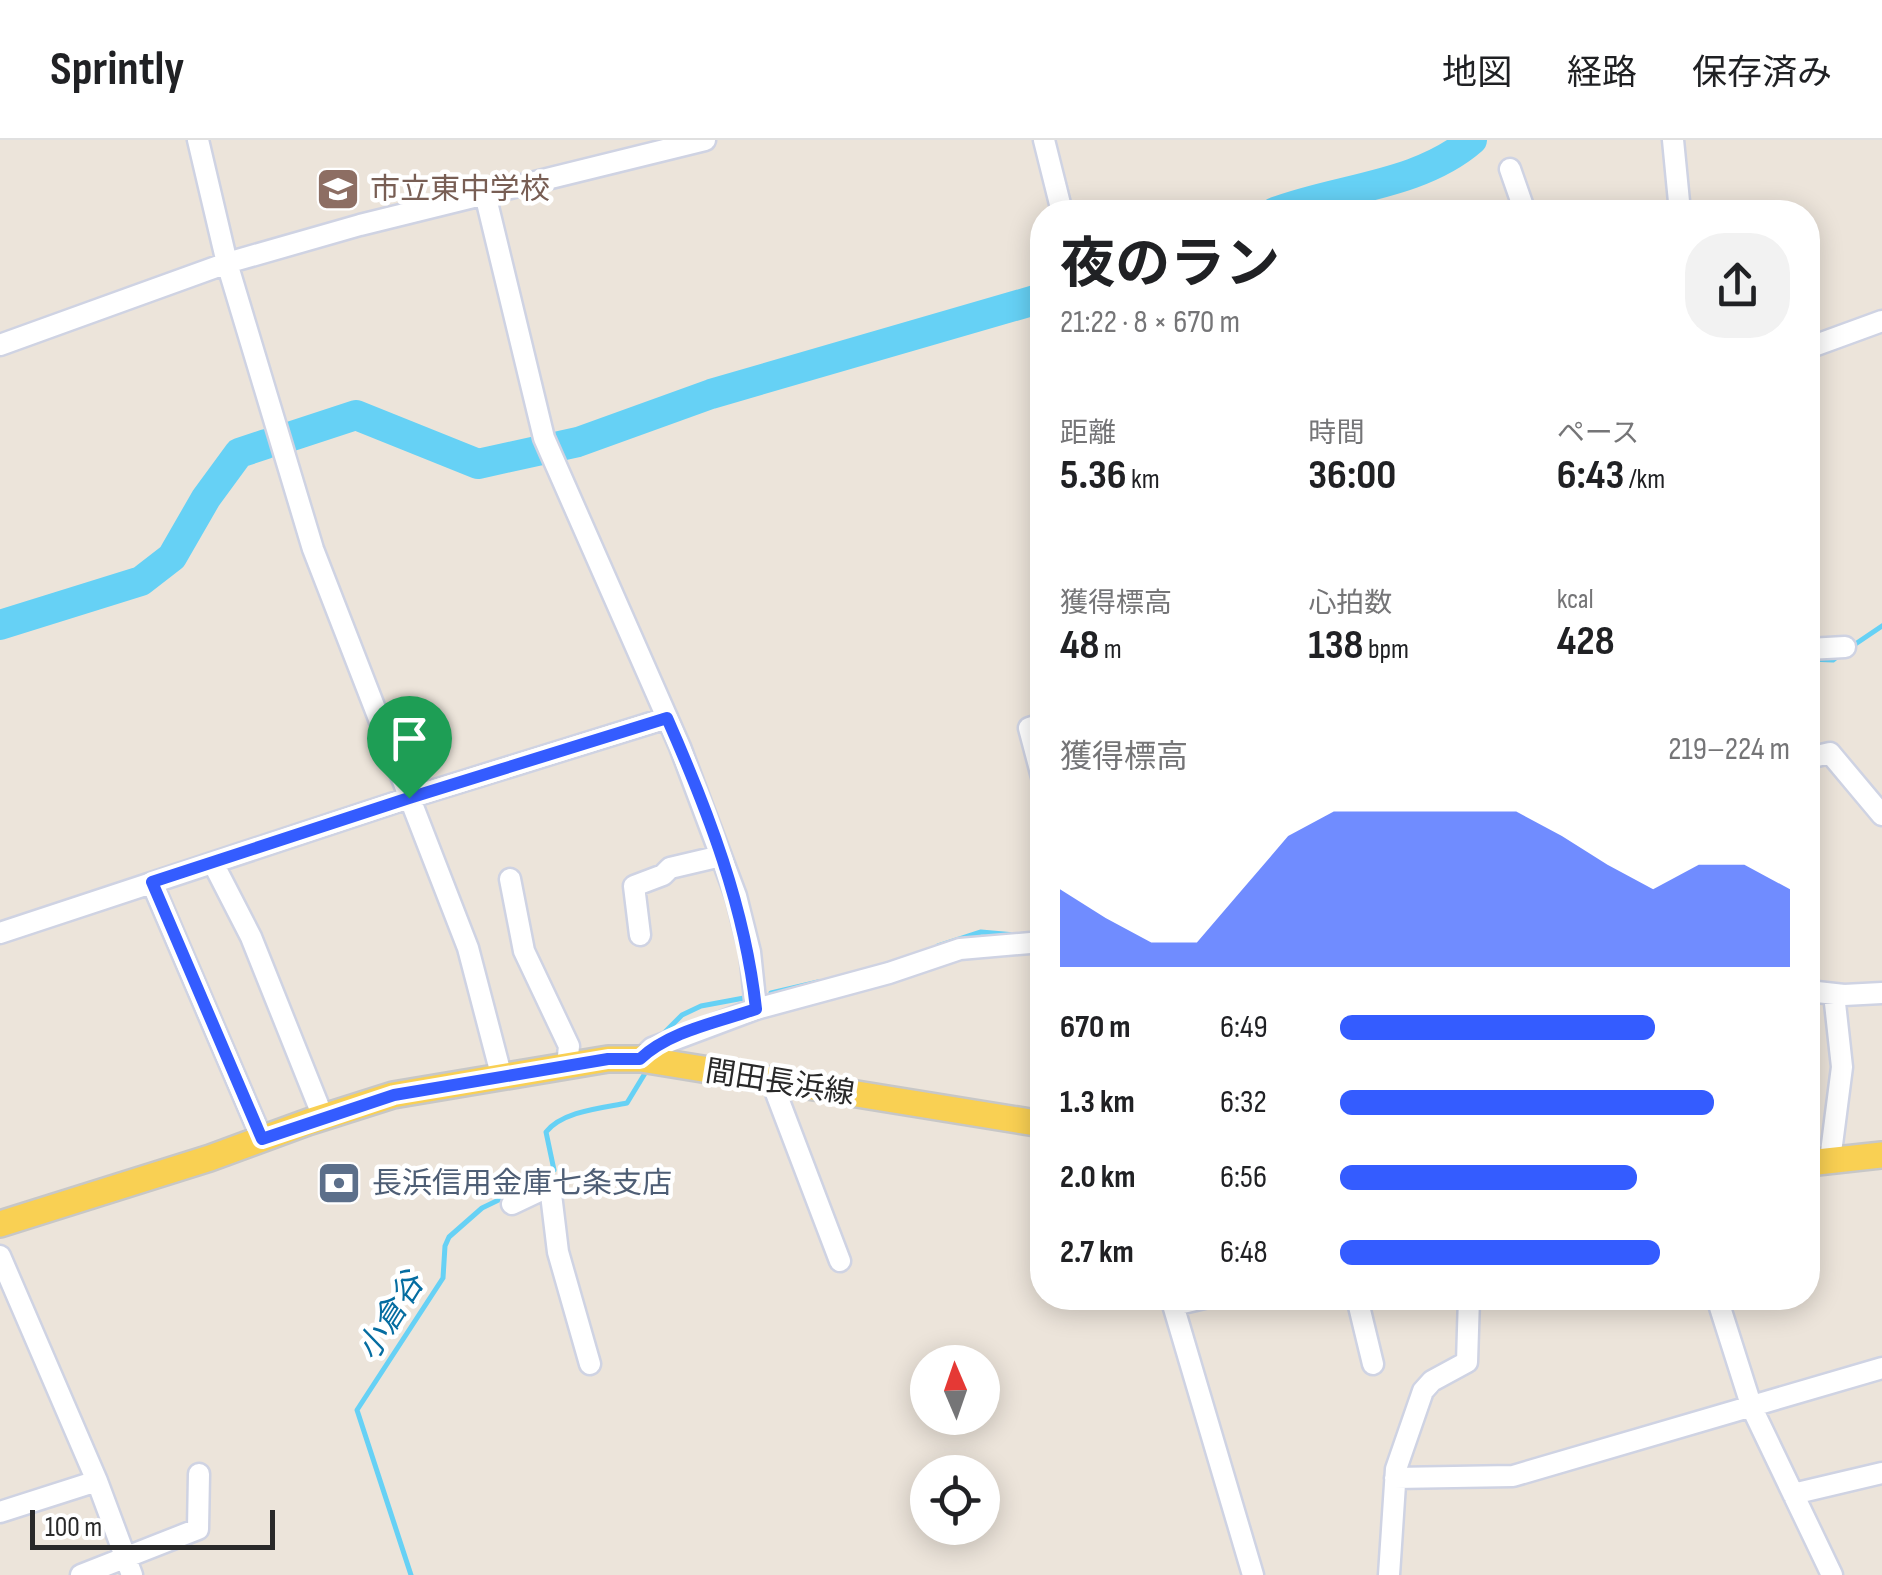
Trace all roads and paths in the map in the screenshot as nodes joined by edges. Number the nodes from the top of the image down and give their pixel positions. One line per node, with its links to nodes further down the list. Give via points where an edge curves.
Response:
1 (198, 140): 10 (street)
2 (705, 140): 6 (street)
3 (1044, 140): 7 (street)
4 (1673, 140): 9 (street)
5 (1510, 169): 8 (street)
6 (485, 194): 10 (street); 16 (street, via 551,460)
7 (1059, 200)
8 (1521, 200)
9 (1679, 200)
10 (227, 263): 13 (street); 18 (street, via 313,549)
11 (1882, 321): 12 (street)
12 (1820, 344)
13 (0, 345)
14 (1845, 647): 15 (street)
15 (1820, 648)
16 (667, 718): 18 (street); 20 (street)
17 (1820, 756): 19 (street, via 1830,754)
18 (409, 798): 21 (street); 33 (street, via 468,948)
19 (1882, 814)
20 (721, 856): 25 (street, via 670,868 634,886); 30 (street, via 750,952)
21 (212, 863): 23 (street); 35 (street, via 251,937)
22 (510, 879): 32 (street, via 524,951 569,1046)
23 (152, 882): 24 (street); 37 (street)
24 (0, 933)
25 (640, 935)
26 (1030, 943): 30 (street, via 960,950)
27 (1820, 992): 29 (street)
28 (1882, 993): 29 (street)
29 (1834, 994): 39 (street, via 1842,1067)
30 (756, 1009): 31 (street, via 667,1041)
31 (640, 1059): 32 (main road, 間田長浜線); 34 (main road, 間田長浜線)
32 (566, 1066): 33 (main road, 間田長浜線)
33 (502, 1078): 35 (main road, 間田長浜線, via 394,1095)
34 (776, 1081): 36 (main road, 間田長浜線); 44 (street)
35 (323, 1117): 37 (main road, 間田長浜線)
36 (1030, 1122)
37 (262, 1139): 42 (main road, 間田長浜線)
38 (1882, 1155): 40 (main road)
39 (1820, 1157)
40 (1820, 1161)
41 (512, 1204): 49 (street, via 550,1186 558,1252)
42 (0, 1224)
43 (0, 1256): 56 (street)
44 (840, 1260)
45 (1175, 1310): 61 (street)
46 (1360, 1310): 50 (street)
47 (1468, 1310): 55 (street, via 1467,1362 1423,1391)
48 (1721, 1310): 52 (street)
49 (590, 1364)
50 (1373, 1364)
51 (1882, 1368): 52 (street)
52 (1752, 1408): 55 (street, via 1513,1476); 57 (street)
53 (1882, 1473): 57 (street)
54 (199, 1474): 59 (street, via 198,1529)
55 (1395, 1478): 62 (street)
56 (97, 1481): 58 (street); 59 (street)
57 (1793, 1494): 63 (street)
58 (0, 1512)
59 (129, 1566): 60 (street)
60 (81, 1575)
61 (1253, 1575)
62 (1390, 1575)
63 (1832, 1575)

